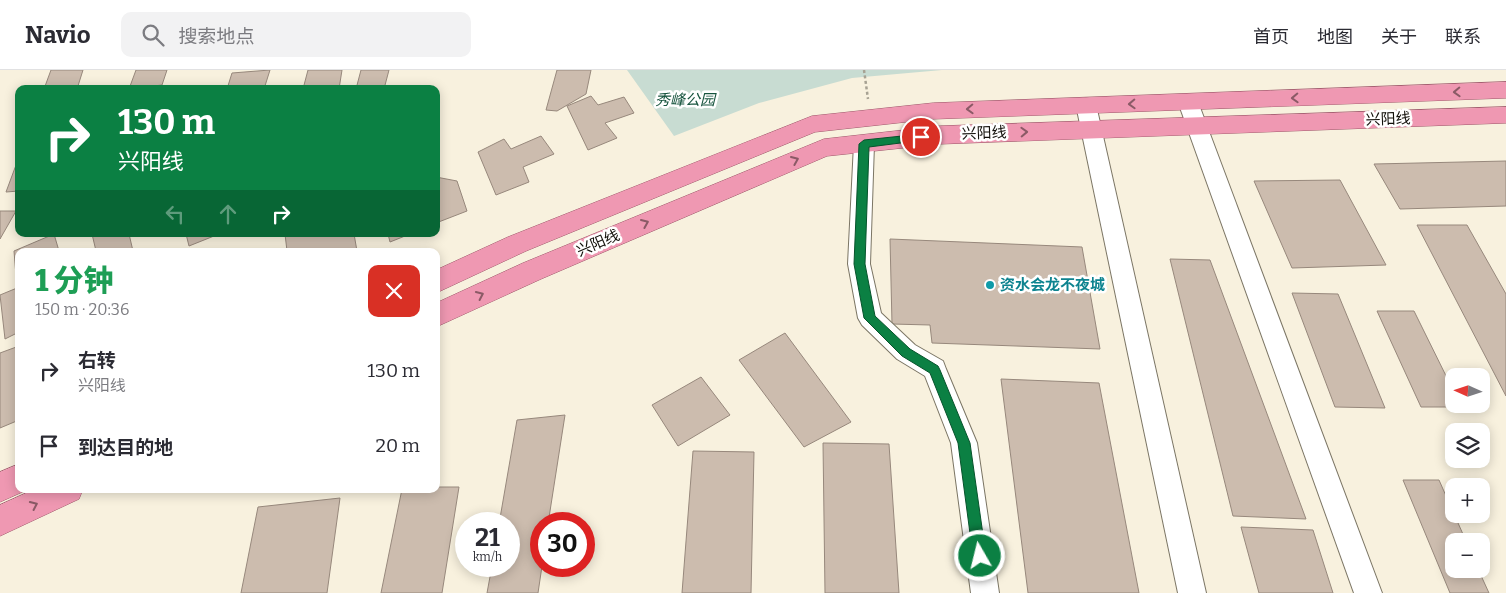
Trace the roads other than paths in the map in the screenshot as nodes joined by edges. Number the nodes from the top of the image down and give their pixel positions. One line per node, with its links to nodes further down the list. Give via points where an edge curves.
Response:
1 (1506, 90): 2 (highway, 兴阳线, one-way to 2)
2 (1188, 102): 3 (highway, 兴阳线, one-way to 3); 5 (street)
3 (1086, 105): 6 (street); 8 (highway, 兴阳线, one-way to 8, via 933,110 812,124 517,244)
4 (1506, 115): 5 (highway, 兴阳线)
5 (1197, 126): 6 (highway, 兴阳线); 16 (street)
6 (1092, 130): 7 (highway, 兴阳线, one-way to 6, via 940,135); 15 (street)
7 (864, 144): 9 (highway, 兴阳线, one-way to 7, via 532,271 824,148); 14 (street, via 859,264 870,318 906,352 934,370 964,443)
8 (440, 280)
9 (440, 314)
10 (15, 480): 11 (highway)
11 (0, 487)
12 (60, 493): 13 (highway, one-way to 12)
13 (0, 521)
14 (985, 593)
15 (1192, 593)
16 (1368, 593)

